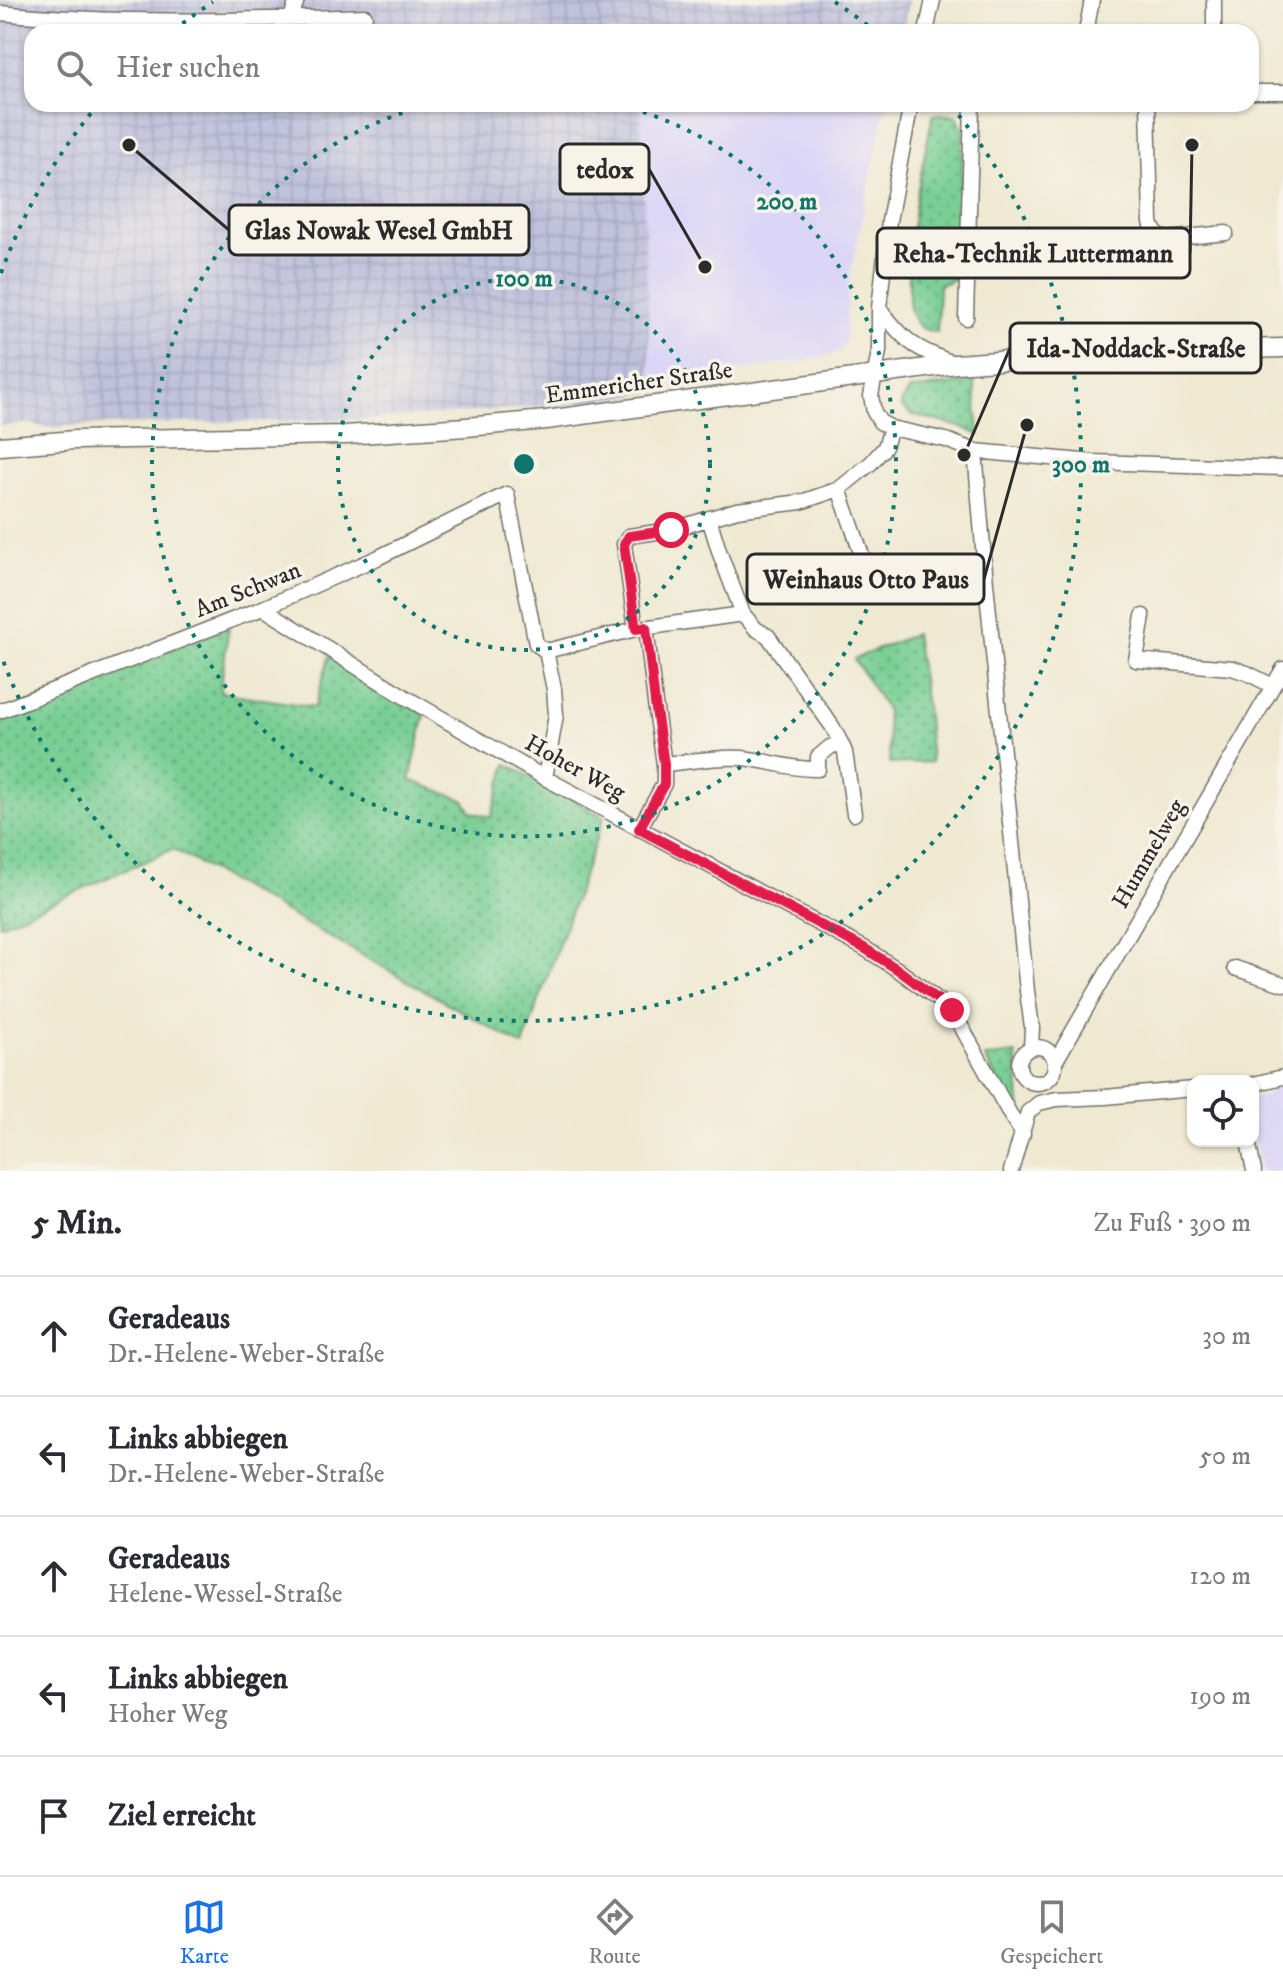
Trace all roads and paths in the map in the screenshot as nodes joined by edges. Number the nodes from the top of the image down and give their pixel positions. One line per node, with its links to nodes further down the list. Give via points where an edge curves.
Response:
1 (297, 0): 7 (street)
2 (933, 0): 8 (street)
3 (1092, 0): 9 (street)
4 (1214, 0): 10 (street)
5 (0, 13): 7 (street, via 174,22)
6 (365, 16): 7 (street)
7 (291, 18)
8 (928, 24)
9 (1088, 24)
10 (1214, 24)
11 (1259, 92): 12 (street)
12 (1283, 92)
13 (909, 112): 17 (street)
14 (972, 112): 18 (street)
15 (1148, 112): 16 (street, via 1153,230 1167,239)
16 (1226, 233)
17 (879, 308): 20 (street, via 907,342); 21 (street)
18 (966, 318)
19 (1283, 348): 20 (main road, Emmericher Straße)
20 (956, 364): 21 (main road, Emmericher Straße)
21 (873, 375): 22 (street, via 874,412); 23 (main road, Emmericher Straße, via 519,422 345,435)
22 (891, 428): 24 (street); 26 (street, via 885,447)
23 (0, 446)
24 (975, 451): 25 (street, via 1093,462); 46 (street)
25 (1283, 468)
26 (839, 489): 27 (street, via 801,502); 28 (street)
27 (709, 518): 30 (street); 32 (street, via 629,536 624,544)
28 (872, 584)
29 (263, 608): 33 (street, Am Schwan, via 507,494 536,644); 36 (street, Am Schwan); 41 (street, Hoher Weg)
30 (743, 614): 32 (street); 37 (street, via 768,636)
31 (1143, 616): 35 (street, via 1136,660 1232,668)
32 (641, 628): 33 (street); 38 (street)
33 (546, 651): 41 (street, via 556,715)
34 (1283, 669): 35 (street, Hummelweg)
35 (1273, 686): 47 (street, Hummelweg)
36 (0, 711)
37 (841, 743): 39 (street); 40 (street, via 818,757)
38 (664, 764): 40 (street, via 738,757); 43 (street, via 664,784)
39 (847, 767): 40 (street); 42 (street)
40 (811, 769)
41 (545, 778): 43 (street, Hoher Weg)
42 (854, 814)
43 (639, 829): 51 (street, Hoher Weg, via 864,948 944,1003)
44 (1235, 968): 45 (street)
45 (1283, 984)
46 (1031, 1048): 47 (street, via 1042,1047); 47 (street, via 1019,1066 1030,1082 1046,1081)
47 (1055, 1062)
48 (1283, 1077): 49 (street)
49 (1259, 1083)
50 (1187, 1090): 51 (street, via 1039,1103 1028,1112)
51 (1023, 1134): 53 (street)
52 (1249, 1147): 54 (street)
53 (1011, 1171)
54 (1254, 1171)

